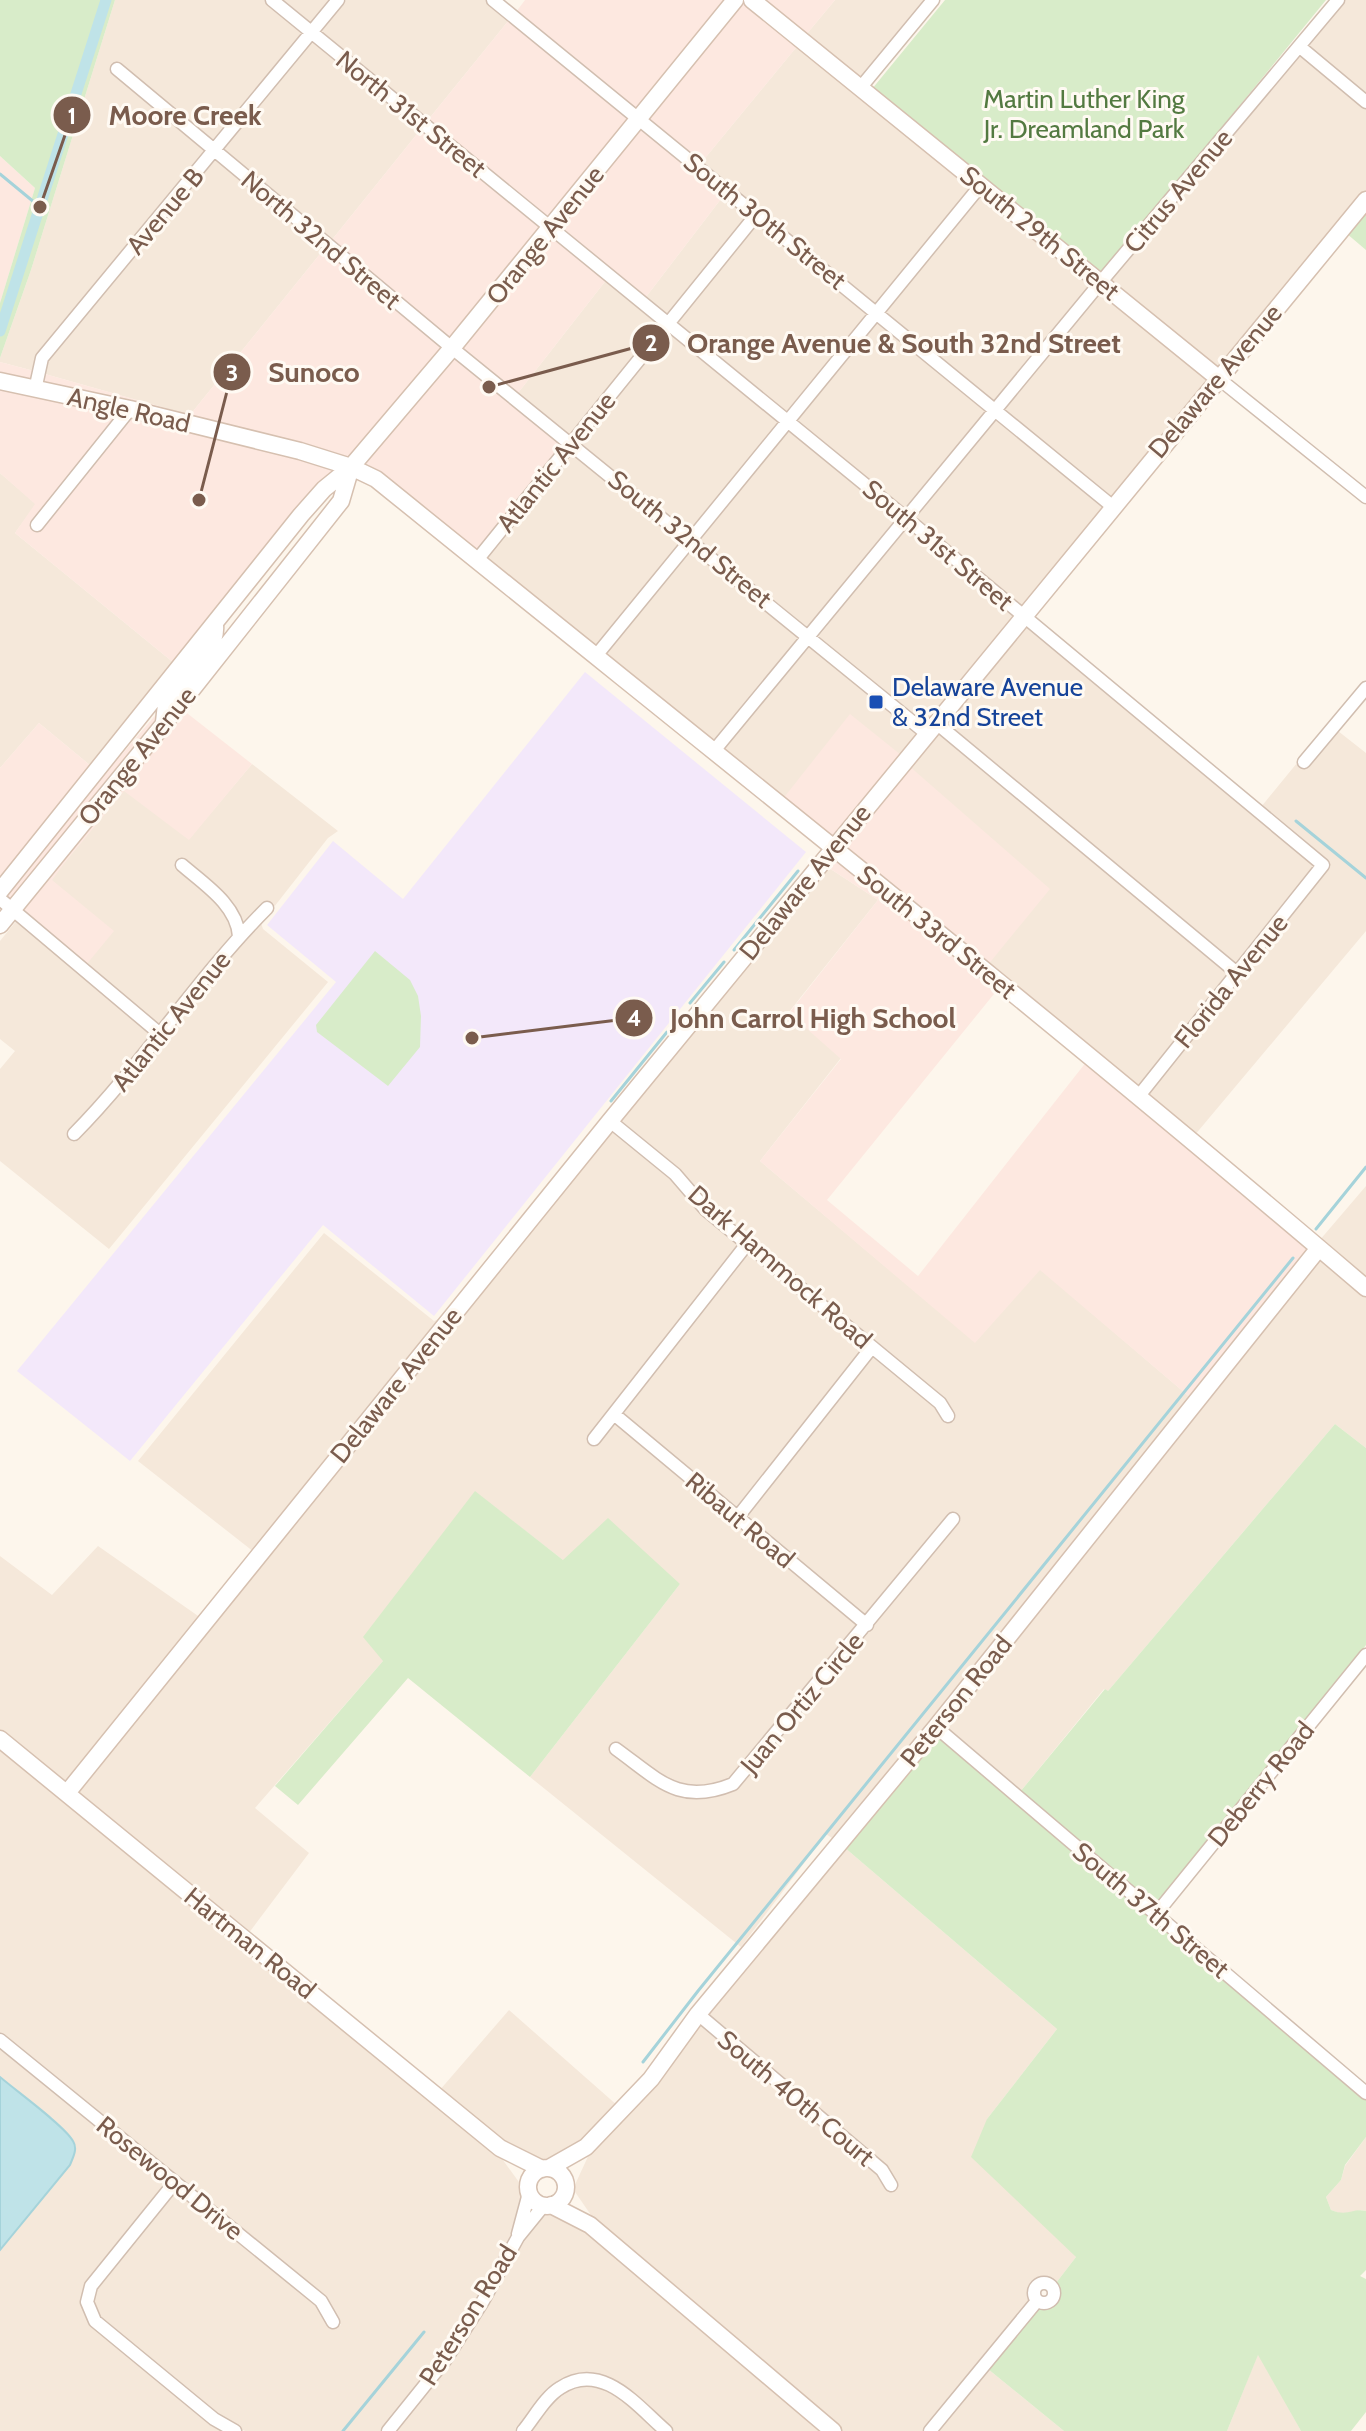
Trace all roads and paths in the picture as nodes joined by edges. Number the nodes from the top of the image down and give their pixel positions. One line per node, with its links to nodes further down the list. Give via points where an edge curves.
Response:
1 (272, 0): 8 (street, North 31st Street)
2 (338, 0): 8 (street, Avenue B)
3 (493, 0): 13 (street, South 30th Street)
4 (735, 0): 13 (street, Orange Avenue)
5 (752, 0): 11 (street, South 29th Street)
6 (933, 0): 11 (street)
7 (1338, 0): 9 (street, Citrus Avenue)
8 (311, 32): 14 (street, Avenue B); 18 (street, North 31st Street)
9 (1300, 47): 12 (street); 19 (street, Citrus Avenue)
10 (117, 69): 14 (street, North 32nd Street)
11 (861, 87): 15 (street, South 29th Street)
12 (1366, 102)
13 (639, 120): 17 (street, South 30th Street); 18 (street, Orange Avenue)
14 (214, 151): 22 (street, North 32nd Street); 25 (street, Avenue B, via 42,358)
15 (981, 185): 19 (street, South 29th Street); 20 (street)
16 (1366, 200): 23 (street, Delaware Avenue)
17 (756, 215): 20 (street, South 30th Street); 21 (street, Atlantic Avenue)
18 (551, 227): 21 (street, South 31st Street); 22 (street, Orange Avenue)
19 (1100, 283): 23 (street, South 29th Street); 27 (street, Citrus Avenue)
20 (877, 313): 27 (street, South 30th Street); 28 (street)
21 (669, 323): 28 (street, South 31st Street); 29 (street, Atlantic Avenue)
22 (452, 348): 29 (street, South 32nd Street); 30 (street, Orange Avenue)
23 (1218, 378): 31 (street, South 29th Street); 32 (street, Delaware Avenue)
24 (0, 381): 25 (street, Angle Road)
25 (35, 390): 26 (street, Angle Road)
26 (130, 409): 30 (street, Angle Road); 34 (street)
27 (996, 410): 32 (street, South 30th Street); 33 (street, Citrus Avenue)
28 (787, 421): 33 (street, South 31st Street); 35 (street)
29 (572, 443): 35 (street, South 32nd Street); 36 (street, Atlantic Avenue)
30 (351, 467): 36 (street, South 33rd Street, via 376,479); 38 (street, Orange Avenue, via 324,489); 42 (street, Orange Avenue, via 341,501)
31 (1366, 497)
32 (1112, 506): 37 (street, Delaware Avenue)
33 (906, 518): 37 (street, South 31st Street); 39 (street, Citrus Avenue)
34 (37, 525)
35 (691, 539): 39 (street, South 32nd Street); 40 (street)
36 (477, 560): 40 (street, South 33rd Street)
37 (1023, 615): 43 (street, Delaware Avenue); 48 (street, South 31st Street)
38 (215, 621): 42 (street, via 213,640 165,706); 49 (street, Orange Avenue)
39 (810, 637): 43 (street, South 32nd Street); 44 (street, Citrus Avenue)
40 (595, 657): 44 (street, South 33rd Street)
41 (1366, 688): 45 (street)
42 (164, 723): 50 (street, Orange Avenue)
43 (931, 727): 46 (street, Delaware Avenue); 54 (street, South 32nd Street)
44 (713, 752): 46 (street, South 33rd Street)
45 (1304, 762)
46 (834, 848): 56 (street, South 33rd Street); 57 (street, Delaware Avenue)
47 (182, 865): 53 (street, via 236,917)
48 (1323, 865): 54 (street, Florida Avenue)
49 (0, 891)
50 (6, 904): 52 (street, Orange Avenue); 55 (street)
51 (267, 908): 53 (street, Atlantic Avenue)
52 (0, 925)
53 (239, 936): 55 (street, Atlantic Avenue)
54 (1237, 973): 56 (street, Florida Avenue)
55 (159, 1033): 58 (street, Atlantic Avenue)
56 (1138, 1097): 60 (street, South 33rd Street)
57 (610, 1121): 59 (street, Dark Hammock Road); 73 (street, Delaware Avenue)
58 (74, 1134)
59 (747, 1244): 62 (street, Dark Hammock Road); 63 (street)
60 (1319, 1248): 61 (street, South 33rd Street); 70 (street, Peterson Road)
61 (1366, 1288)
62 (872, 1347): 64 (street, Dark Hammock Road, via 940,1403); 66 (street)
63 (615, 1415): 65 (street); 66 (street, Ribaut Road)
64 (948, 1416)
65 (594, 1439)
66 (737, 1518): 68 (street, Ribaut Road)
67 (953, 1519): 68 (street, Juan Ortiz Circle)
68 (867, 1625): 72 (street, Juan Ortiz Circle, via 733,1784 688,1794)
69 (1366, 1655): 74 (street, Deberry Road)
70 (936, 1727): 74 (street, South 37th Street); 75 (street, Peterson Road)
71 (0, 1739): 73 (street, Hartman Road)
72 (616, 1749)
73 (67, 1793): 79 (street, Hartman Road)
74 (1156, 1914): 77 (street, South 37th Street)
75 (698, 2014): 78 (street, Peterson Road, via 651,2079); 82 (street, South 40th Court, via 882,2170)
76 (0, 2040): 81 (street, Rosewood Drive)
77 (1366, 2093)
78 (586, 2147): 80 (street, Peterson Road); 83 (street, Peterson Road)
79 (500, 2148): 80 (street, Hartman Road); 84 (street, Hartman Road)
80 (546, 2168): 83 (street, via 560,2173); 84 (street, via 531,2177)
81 (175, 2182): 89 (street, Rosewood Drive, via 321,2301); 90 (street, via 91,2286 87,2302 95,2321)
82 (891, 2185)
83 (566, 2186): 85 (street, via 561,2199); 86 (street)
84 (529, 2190): 85 (street, via 535,2201); 87 (street, Peterson Road)
85 (548, 2205): 86 (street); 87 (street, Peterson Road)
86 (590, 2225): 94 (street)
87 (518, 2237): 91 (street, Peterson Road, via 446,2359)
88 (1037, 2301): 95 (street)
89 (333, 2322)
90 (235, 2431)
91 (388, 2431)
92 (523, 2431): 93 (street, via 558,2389 592,2378 614,2386)
93 (666, 2431)
94 (833, 2431)
95 (930, 2431)

